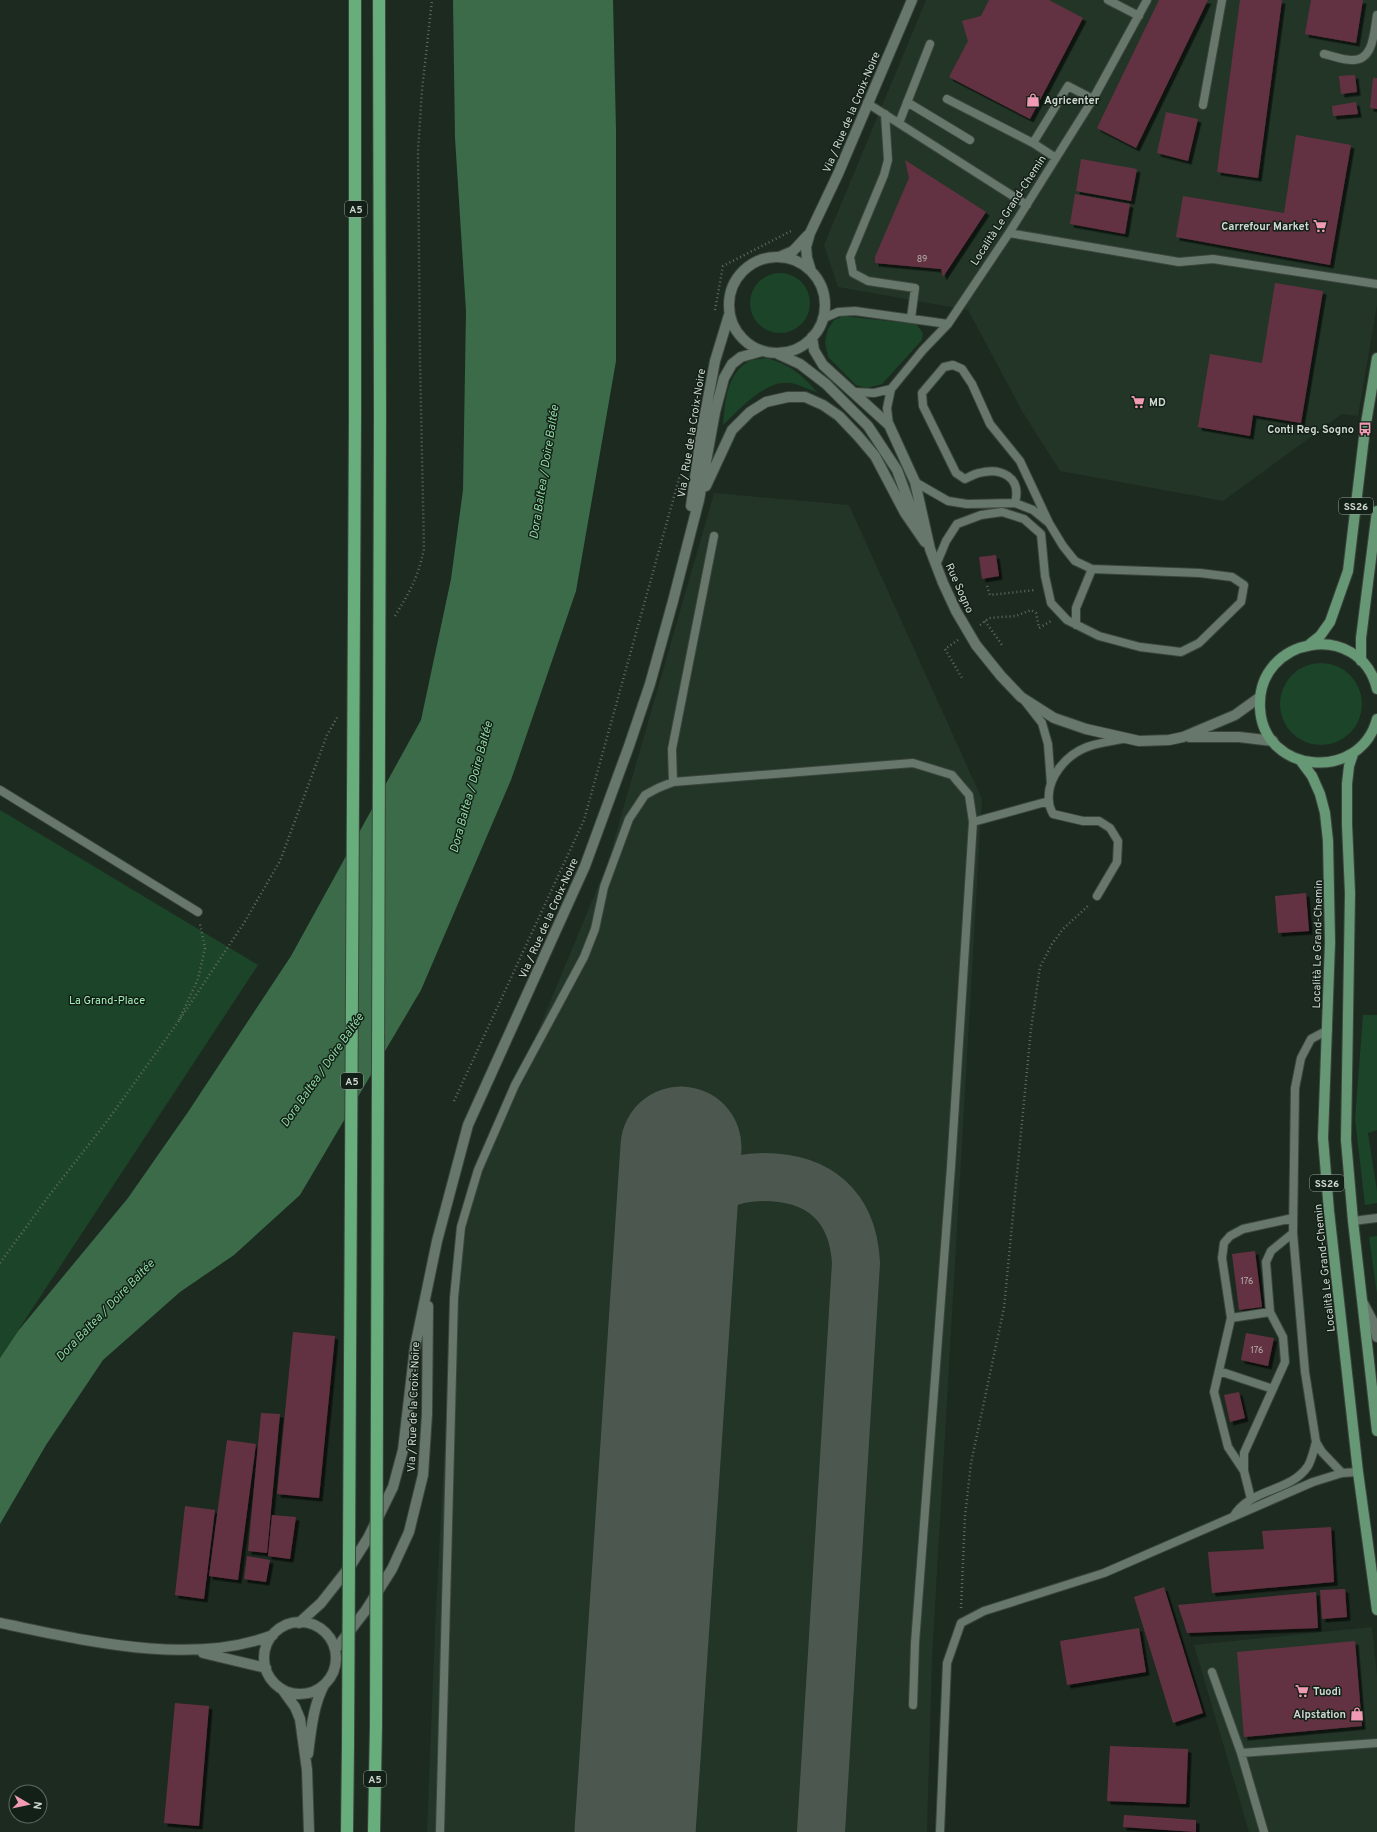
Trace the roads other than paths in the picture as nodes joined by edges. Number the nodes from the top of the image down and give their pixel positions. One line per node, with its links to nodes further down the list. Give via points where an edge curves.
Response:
1 (355, 0): 102 (highway, A5, bridge)
2 (379, 0): 103 (highway, A5, bridge, via 380,414)
3 (912, 0): 14 (street, Via / Rue de la Croix-Noire)
4 (1108, 0): 8 (lane)
5 (1148, 0): 8 (lane, Località Le Grand-Chemin)
6 (1222, 0): 15 (lane)
7 (1377, 15): 10 (lane, via 1369,53 1363,58 1353,60)
8 (1139, 16): 12 (lane, Località Le Grand-Chemin)
9 (930, 44): 13 (lane)
10 (1324, 54)
11 (947, 99): 19 (lane)
12 (1093, 99): 19 (lane, via 1068,86); 20 (lane, Località Le Grand-Chemin)
13 (907, 102): 17 (lane); 18 (lane)
14 (867, 103): 16 (lane); 22 (street, Via / Rue de la Croix-Noire)
15 (1203, 105)
16 (885, 114): 17 (lane); 28 (lane, via 888,160 850,257 853,273 868,281 915,288)
17 (899, 124): 21 (lane)
18 (970, 140)
19 (1033, 143): 20 (lane)
20 (1056, 158): 21 (lane, Località Le Grand-Chemin)
21 (1026, 205): 23 (lane, Località Le Grand-Chemin)
22 (810, 233): 24 (street, Via / Rue de la Croix-Noire, via 793,251); 25 (street, Via / Rue de la Croix-Noire, via 806,247)
23 (1009, 233): 26 (lane, via 1179,262 1213,259); 30 (lane, Località Le Grand-Chemin)
24 (779, 257): 25 (street, via 791,259); 27 (street, via 765,258 751,264 740,273 732,286)
25 (811, 271): 29 (street, via 822,288)
26 (1377, 284)
27 (729, 315): 32 (street, via 741,337); 46 (street, Via / Rue de la Croix-Noire, via 714,368 701,436)
28 (911, 318): 29 (lane, via 838,312); 30 (lane)
29 (822, 319): 31 (street)
30 (948, 324): 35 (lane, Località Le Grand-Chemin)
31 (812, 337): 33 (street, via 796,349); 36 (street, Rue Sogno, via 814,350 823,365)
32 (762, 351): 33 (street); 39 (street, Via / Rue de la Croix-Noire, via 741,357 732,364 724,378)
33 (776, 353): 43 (street, via 800,364 826,384 868,426 897,470)
34 (1377, 358): 50 (main road, Località Le Grand-Chemin / SS26, via 1365,429 1348,571 1330,622 1320,636)
35 (891, 389): 36 (lane, via 874,393); 37 (lane)
36 (854, 392): 37 (street, Rue Sogno)
37 (889, 425): 38 (street, Rue Sogno)
38 (915, 482): 40 (lane, via 948,501 967,504); 45 (street, Rue Sogno)
39 (699, 500): 43 (street, via 732,430 750,412 766,402 788,397 805,397 840,416 858,436 874,456 905,513); 46 (street, Via / Rue de la Croix-Noire)
40 (1015, 503): 42 (lane, via 1033,510); 42 (lane, via 1016,488 1011,478 1003,472 980,473 965,479 956,473 923,406 922,393 944,367 953,366 962,369 966,374 990,424 1020,461)
41 (1377, 511): 51 (main road, SS26, via 1361,638)
42 (1049, 523): 48 (lane, via 1075,562)
43 (919, 532): 45 (street)
44 (714, 536): 61 (lane, via 672,749)
45 (930, 548): 47 (street, Rue Sogno)
46 (684, 558): 73 (street, Via / Rue de la Croix-Noire, via 648,691 585,866 468,1125 450,1188)
47 (936, 565): 49 (lane, via 946,541 958,524 981,515 1002,512 1024,519 1041,534 1051,603 1067,620); 53 (street, Rue Sogno, via 976,645)
48 (1092, 569): 49 (lane, via 1076,608); 49 (lane, via 1200,573 1232,577 1244,585 1241,602 1199,643 1181,652 1106,638)
49 (1076, 625)
50 (1310, 644): 51 (main road, Località Le Grand-Chemin, via 1335,646 1354,654); 54 (main road, Località Le Grand-Chemin, via 1293,650 1278,660 1264,681)
51 (1361, 661): 52 (main road, Località Le Grand-Chemin, via 1368,668)
52 (1377, 686)
53 (1021, 696): 57 (street, Rue Sogno, via 1054,718); 62 (lane, via 1042,723 1048,744)
54 (1260, 697): 56 (street, Rue Sogno, via 1235,715); 58 (main road, Località Le Grand-Chemin, via 1263,722)
55 (1377, 722): 59 (main road, Località Le Grand-Chemin, via 1370,736)
56 (1183, 737): 57 (street, Rue Sogno, via 1153,741); 58 (street, Rue Sogno, via 1239,736)
57 (1123, 739): 62 (lane, via 1086,748 1074,754 1063,762)
58 (1273, 741): 60 (main road, Località Le Grand-Chemin, via 1282,750)
59 (1353, 754): 60 (main road, Località Le Grand-Chemin, via 1327,763 1317,764); 71 (main road, Località Le Grand-Chemin / SS26, via 1347,784 1350,893 1346,1140)
60 (1300, 760): 68 (main road, Località Le Grand-Chemin / SS26, via 1312,776 1320,794 1328,841)
61 (673, 782): 65 (lane, via 913,763 952,775 969,796); 104 (lane, via 645,795 629,819 604,887 595,929 584,957 515,1085 478,1170 461,1227 454,1298)
62 (1051, 784): 64 (lane)
63 (0, 790): 67 (lane)
64 (1049, 802): 65 (lane); 66 (lane, via 1053,814 1083,821 1099,821 1110,828 1118,841 1117,862)
65 (973, 822): 97 (lane)
66 (1097, 896)
67 (198, 912)
68 (1328, 1030): 69 (lane, via 1311,1039 1301,1058 1296,1081); 83 (main road, Località Le Grand-Chemin / SS26, via 1323,1138)
69 (1293, 1218): 72 (lane); 76 (lane, via 1243,1229 1230,1236 1224,1243 1222,1258)
70 (1377, 1218): 71 (lane)
71 (1353, 1221): 74 (main road, Località Le Grand-Chemin / SS26)
72 (1293, 1233): 75 (lane, via 1272,1251 1266,1262); 81 (lane, via 1305,1372)
73 (428, 1285): 88 (street, Via / Rue de la Croix-Noire, via 415,1347 403,1450 393,1487 368,1538 351,1565 321,1603); 92 (street, Via / Rue de la Croix-Noire, via 424,1468 411,1524 392,1569 366,1610)
74 (1362, 1302): 77 (street, via 1374,1324); 80 (main road, Località Le Grand-Chemin / SS26)
75 (1270, 1312): 76 (lane); 79 (lane, via 1284,1337 1285,1362)
76 (1231, 1318): 78 (lane)
77 (1377, 1337)
78 (1219, 1371): 79 (lane); 82 (lane, via 1214,1392 1228,1447)
79 (1273, 1389): 82 (lane, via 1244,1453)
80 (1377, 1431)
81 (1316, 1442): 84 (lane); 85 (lane, via 1309,1464 1298,1478)
82 (1244, 1471): 85 (lane)
83 (1358, 1472): 84 (lane); 87 (main road, Località Le Grand-Chemin / SS26)
84 (1342, 1473): 86 (lane, via 1313,1482)
85 (1251, 1499): 86 (lane, via 1239,1507)
86 (1233, 1517): 105 (lane, via 1104,1573 984,1611 961,1623 947,1663)
87 (1377, 1610)
88 (299, 1622): 90 (street, via 286,1626); 92 (street, via 320,1628)
89 (0, 1623): 91 (street, via 90,1641)
90 (273, 1636): 91 (street, via 244,1644); 93 (street, via 265,1651)
91 (184, 1650): 93 (street)
92 (335, 1650): 95 (street, via 334,1669)
93 (266, 1668): 96 (street, via 269,1676)
94 (1212, 1672): 99 (lane)
95 (324, 1685): 96 (street, via 301,1694); 100 (street, via 318,1695 311,1729)
96 (282, 1689): 100 (street, via 300,1719)
97 (912, 1705)
98 (1377, 1743): 99 (lane)
99 (1241, 1753): 106 (lane)
100 (307, 1770): 101 (street)
101 (309, 1832)
102 (347, 1832)
103 (374, 1832)
104 (440, 1832)
105 (940, 1832)
106 (1264, 1832)

